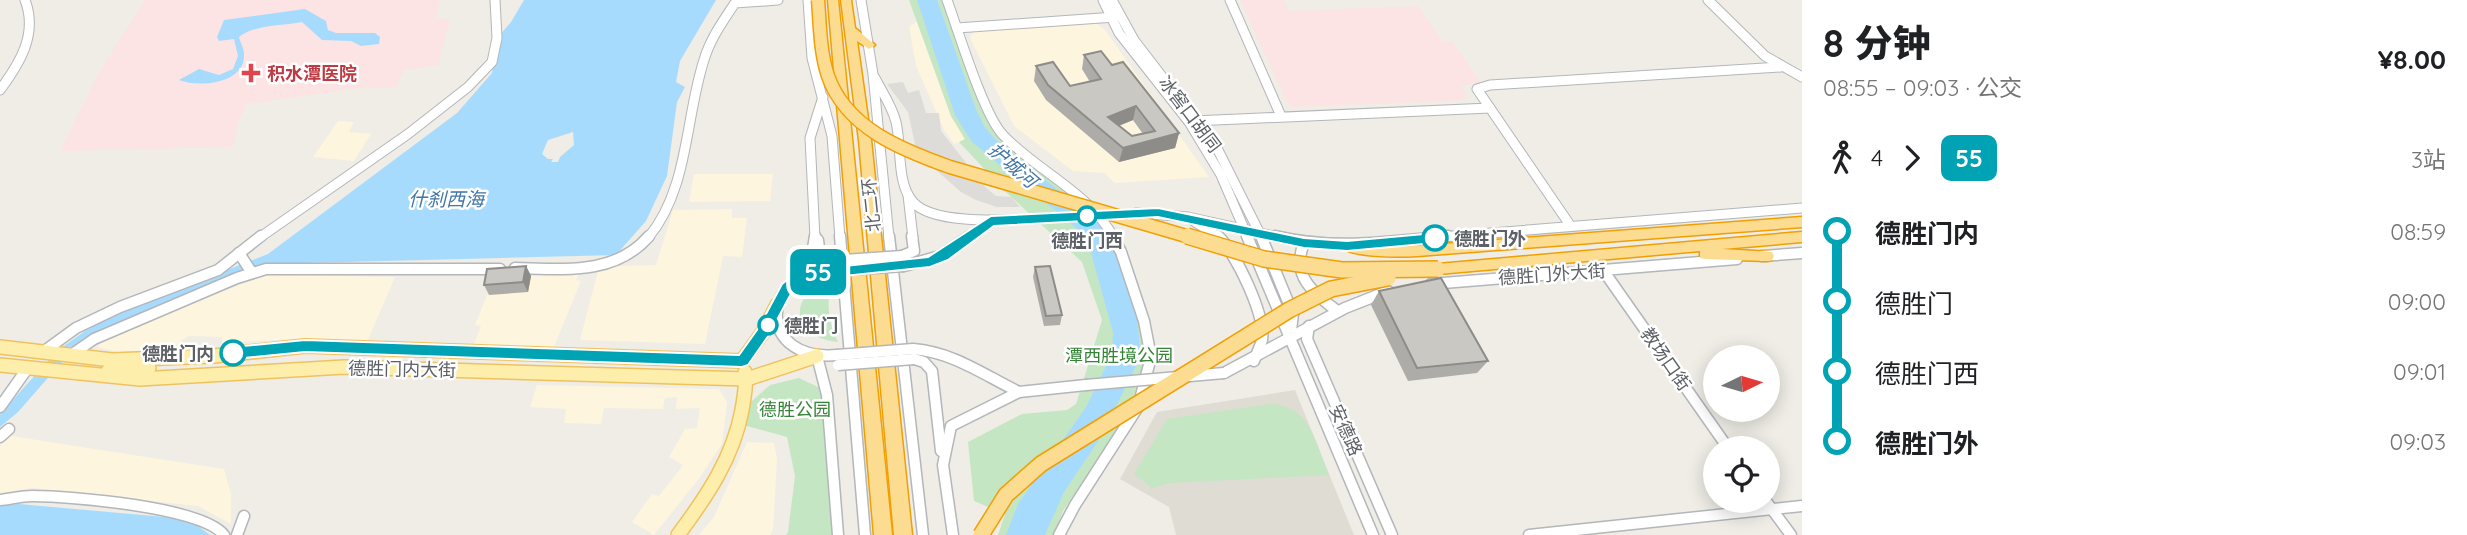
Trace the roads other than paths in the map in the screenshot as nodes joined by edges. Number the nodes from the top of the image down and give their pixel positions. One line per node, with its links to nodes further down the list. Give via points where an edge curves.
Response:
1 (24, 0): 24 (street, via 31,26 24,51)
2 (495, 0): 43 (street, via 497,38 492,61 468,87 285,218)
3 (778, 0): 49 (street, via 735,3 723,20 704,59 680,170 660,222 645,245 615,262)
4 (808, 0): 21 (street)
5 (820, 0): 18 (street); 47 (highway, bridge, via 828,77 840,99 860,122 902,149 1264,259 1342,270)
6 (833, 0): 15 (highway, 北二环)
7 (846, 0): 17 (highway, 北二环)
8 (861, 0): 19 (street)
9 (947, 0): 16 (street)
10 (1103, 0): 14 (street, 冰窖口胡同)
11 (1112, 0): 14 (street, 冰窖口胡同)
12 (1230, 0): 27 (street)
13 (1708, 0): 20 (street)
14 (1114, 17): 16 (street); 28 (street, 冰窖口胡同)
15 (835, 18): 18 (highway); 87 (highway, 北二环)
16 (957, 28): 92 (street, via 1001,134 1083,201 1109,229 1122,252 1144,321 1151,358 1138,407)
17 (850, 29): 19 (highway); 88 (highway, 北二环)
18 (825, 36): 21 (street)
19 (869, 45): 22 (street)
20 (1781, 66): 23 (street); 26 (street, via 1477,89)
21 (815, 73): 25 (street)
22 (873, 74): 29 (street, via 896,120); 89 (street)
23 (1802, 77)
24 (0, 90)
25 (823, 96): 35 (street, via 810,138); 86 (street, via 832,136)
26 (1490, 108): 27 (street); 34 (street)
27 (1281, 116): 28 (street)
28 (1194, 121): 36 (street, 冰窖口胡同); 37 (street, 冰窖口胡同, via 1229,170)
29 (906, 186): 32 (street, 德胜门外大街, via 920,208); 45 (street, via 914,251)
30 (1802, 208): 34 (street, 德胜门外大街)
31 (1188, 217): 32 (street, 德胜门外大街, bridge, via 1136,213); 36 (street, 德胜门外大街); 66 (street, via 1220,238 1235,256 1259,318 1262,340)
32 (991, 221): 45 (street, via 943,256 923,264)
33 (1802, 222): 40 (highway, 德胜门外大街, via 1417,251)
34 (1570, 225): 40 (street, 德胜门外大街)
35 (816, 229): 46 (street, via 820,257); 50 (street)
36 (1246, 232): 37 (street, 德胜门外大街); 56 (street, 冰窖口胡同)
37 (1259, 234): 39 (street, 德胜门外大街); 56 (street, 冰窖口胡同, via 1293,314)
38 (1802, 237): 41 (highway, 德胜门外大街)
39 (1304, 243): 40 (street, 德胜门外大街); 54 (street, via 1297,261 1304,282)
40 (1347, 246)
41 (1640, 252): 44 (highway); 47 (highway, 德胜门外大街)
42 (1802, 253): 44 (street, 德胜门外大街)
43 (241, 256): 49 (street); 58 (street, via 218,270 108,312)
44 (1768, 256): 48 (street, 德胜门外大街)
45 (903, 261): 46 (street, bridge)
46 (831, 266): 50 (street)
47 (1438, 269): 91 (highway, bridge, via 1331,289 1289,310 1022,477 989,516)
48 (1603, 270): 51 (street, 德胜门外大街); 74 (street, 教场口街)
49 (252, 272): 60 (street, via 94,339)
50 (809, 273): 53 (street, via 792,282)
51 (1425, 285)
52 (1401, 288): 54 (street)
53 (777, 305): 62 (street, via 783,335 798,350); 65 (main road)
54 (1336, 310): 55 (street)
55 (1310, 325): 56 (street); 94 (street, 安德路, via 1307,339)
56 (1290, 338): 66 (street); 93 (street, 安德路)
57 (0, 347): 58 (main road)
58 (42, 352): 60 (main road, 德胜门内大街)
59 (914, 354): 64 (street, bridge); 71 (street, via 943,351); 75 (street, via 932,371)
60 (71, 355): 61 (main road, 德胜门内大街, via 145,360)
61 (214, 356): 65 (main road, 德胜门内大街, via 305,346); 69 (main road, 德胜门内大街, via 170,366)
62 (817, 356): 64 (street); 70 (main road, 德胜门内大街); 72 (street)
63 (0, 358): 68 (main road)
64 (838, 360): 72 (street, via 829,374)
65 (742, 361): 70 (main road)
66 (1254, 361): 71 (street, bridge, via 1224,373)
67 (0, 365): 68 (main road)
68 (28, 367): 69 (main road); 73 (street)
69 (58, 370): 70 (main road, 德胜门内大街, via 140,379 344,367)
70 (747, 379): 84 (main road, via 731,454 715,487)
71 (1019, 391): 75 (street, via 951,426)
72 (827, 395): 85 (street)
73 (0, 407)
74 (1720, 436)
75 (943, 465): 90 (street)
76 (0, 500): 82 (street, via 31,496 156,508 192,516)
77 (1780, 505): 78 (street)
78 (1802, 506)
79 (1704, 513): 95 (street)
80 (1774, 513): 96 (street)
81 (244, 516): 83 (street)
82 (224, 535)
83 (237, 535)
84 (678, 535)
85 (838, 535)
86 (865, 535)
87 (883, 535)
88 (903, 535)
89 (923, 535)
90 (953, 535)
91 (981, 535)
92 (1059, 535)
93 (1373, 535)
94 (1392, 535)
95 (1529, 535)
96 (1791, 535)

